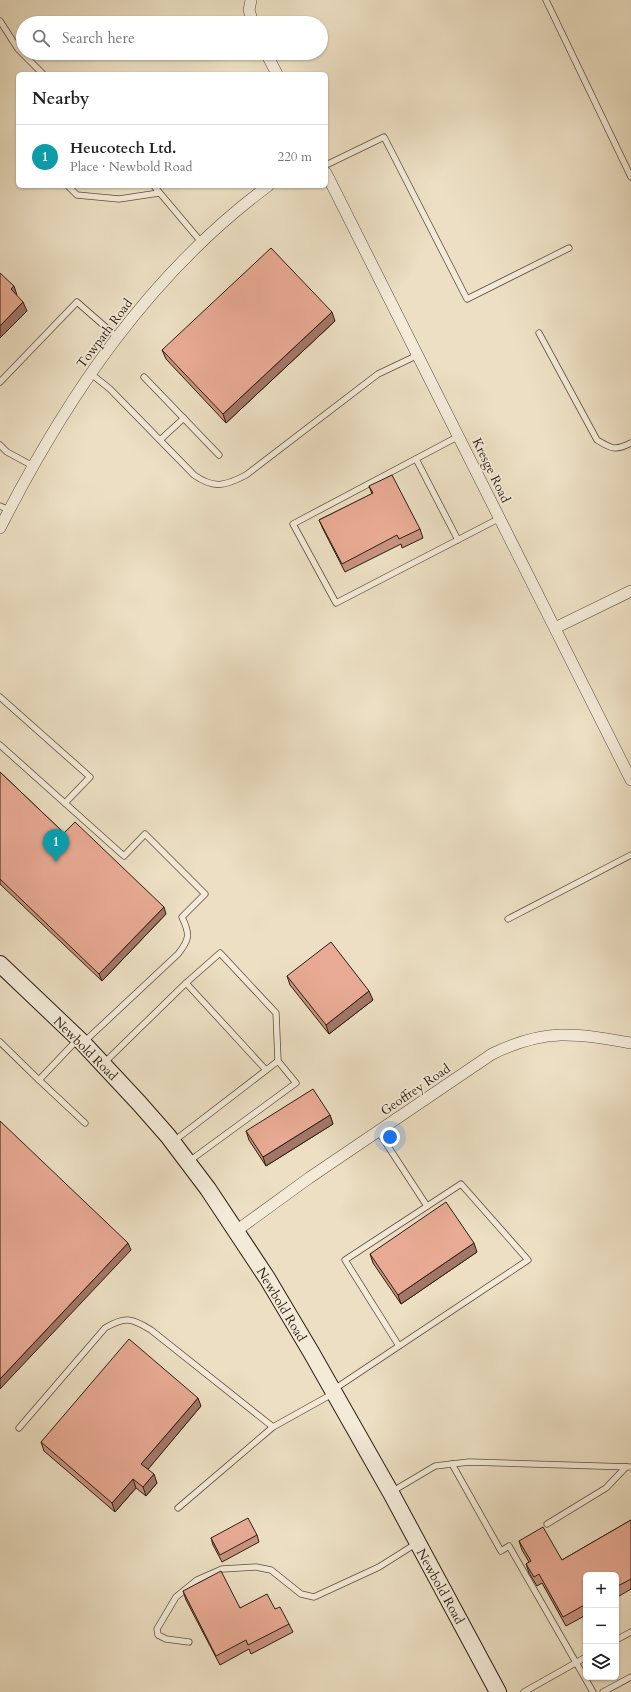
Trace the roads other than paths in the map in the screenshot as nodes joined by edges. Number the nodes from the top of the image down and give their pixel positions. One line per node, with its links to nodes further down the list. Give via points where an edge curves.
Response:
1 (251, 0): 3 (street)
2 (546, 0): 12 (lane)
3 (251, 16)
4 (0, 21): 5 (lane)
5 (16, 46)
6 (29, 60): 8 (lane)
7 (270, 60): 9 (street)
8 (41, 72)
9 (276, 72)
10 (328, 164): 18 (lane, via 384,137 467,299)
11 (328, 176): 21 (street, Kresge Road)
12 (631, 177)
13 (70, 188): 16 (lane, via 77,195 119,199)
14 (155, 188): 16 (lane)
15 (266, 188): 17 (street, Towpath Road)
16 (159, 193): 17 (lane)
17 (202, 243): 20 (street, Towpath Road, via 150,296)
18 (569, 248)
19 (539, 333): 28 (lane, via 597,440 610,448 620,449)
20 (117, 336): 22 (street, Towpath Road); 24 (lane, via 77,302)
21 (418, 355): 26 (street, Kresge Road); 27 (lane, via 378,374 246,475 225,484 208,484 201,480)
22 (90, 373): 27 (lane, via 110,389); 32 (street, Towpath Road)
23 (144, 377): 25 (lane)
24 (0, 382)
25 (184, 418): 27 (lane); 30 (lane)
26 (459, 436): 31 (lane); 34 (street, Kresge Road)
27 (160, 440)
28 (631, 443)
29 (0, 446): 32 (lane)
30 (219, 455)
31 (416, 459): 36 (lane); 36 (lane, via 293,524 336,603)
32 (33, 466): 33 (street, Towpath Road)
33 (4, 508): 35 (street, Towpath Road)
34 (500, 518): 36 (lane); 38 (street, Kresge Road)
35 (0, 528)
36 (458, 540)
37 (631, 591): 38 (street)
38 (555, 628): 41 (street, Kresge Road)
39 (0, 696): 42 (lane, via 90,777)
40 (0, 745): 42 (lane)
41 (631, 780)
42 (65, 803): 47 (lane, via 124,856 145,834 205,894 182,917 188,929 188,937 178,954)
43 (631, 855): 44 (lane)
44 (508, 918)
45 (0, 964): 47 (main road, Newbold Road)
46 (186, 983): 50 (lane, via 220,953 276,1013); 51 (lane); 52 (lane)
47 (80, 1041): 51 (main road, Newbold Road); 53 (lane)
48 (0, 1042): 53 (lane)
49 (631, 1043): 55 (street, Geoffrey Road, via 569,1034 529,1039 510,1045 492,1054)
50 (278, 1061): 52 (lane); 57 (lane, via 296,1082)
51 (102, 1064): 56 (main road, Newbold Road)
52 (266, 1070): 56 (lane)
53 (38, 1080): 54 (lane)
54 (85, 1123)
55 (378, 1131): 58 (lane); 59 (street, Geoffrey Road)
56 (172, 1142): 57 (main road, Newbold Road)
57 (188, 1162): 59 (main road, Newbold Road)
58 (427, 1206): 60 (lane, via 345,1260); 60 (lane, via 461,1184 528,1260)
59 (236, 1231): 61 (main road, Newbold Road)
60 (400, 1346): 61 (lane)
61 (333, 1391): 62 (lane); 66 (main road, Newbold Road)
62 (272, 1427): 63 (lane, via 151,1330 128,1319 117,1321 105,1328); 67 (lane)
63 (19, 1428)
64 (452, 1464): 65 (lane, via 469,1462); 66 (lane, via 435,1466); 74 (lane, via 501,1551 509,1546)
65 (628, 1467): 68 (lane, via 606,1488)
66 (391, 1493): 69 (main road, Newbold Road)
67 (178, 1508)
68 (547, 1524)
69 (417, 1542): 72 (lane, via 379,1567 314,1597 300,1594 271,1570 256,1566 222,1569 197,1580 176,1597 157,1629 158,1635 166,1639); 76 (main road, Newbold Road)
70 (631, 1632): 71 (lane)
71 (619, 1638)
72 (189, 1642)
73 (583, 1658): 74 (lane)
74 (576, 1662): 77 (lane); 78 (lane)
75 (631, 1677): 79 (lane)
76 (498, 1692)
77 (524, 1692)
78 (593, 1692)
79 (603, 1692)

